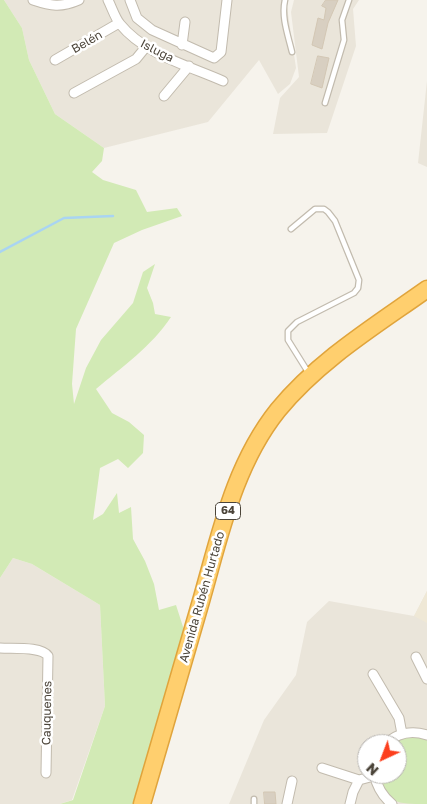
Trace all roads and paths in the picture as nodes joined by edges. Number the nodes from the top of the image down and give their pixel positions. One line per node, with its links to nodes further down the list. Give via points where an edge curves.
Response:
1 (33, 0): 2 (street, via 63,6)
2 (79, 0)
3 (108, 0): 9 (street, Isluga)
4 (130, 0): 10 (street, Isluga, via 142,24)
5 (227, 0): 10 (street, Isluga, via 221,52 210,58)
6 (285, 0): 12 (lane, via 283,8)
7 (349, 0): 18 (lane, via 342,20 344,40)
8 (185, 22): 10 (street)
9 (119, 23): 11 (street, Isluga); 13 (street, Belén)
10 (182, 45)
11 (145, 48): 14 (street, Isluga); 16 (street, via 136,59)
12 (292, 52)
13 (55, 60)
14 (189, 66): 15 (street, Isluga); 17 (street)
15 (223, 81)
16 (74, 93)
17 (164, 96)
18 (325, 103)
19 (291, 229): 22 (lane, via 314,209 328,212 335,221 359,280 354,293 297,322 288,331 288,340)
20 (427, 289): 22 (highway, Avenida Rubén Hurtado / 64)
21 (427, 299): 36 (highway, Avenida Rubén Hurtado / 64, via 320,379 284,417 259,456 234,521)
22 (310, 376): 35 (highway, Avenida Rubén Hurtado / 64, via 268,423 240,476 222,527)
23 (0, 648): 30 (street, Cauquenes, via 46,653)
24 (416, 657): 26 (street)
25 (373, 674): 27 (street, via 399,718)
26 (427, 679)
27 (402, 734): 28 (street)
28 (427, 735)
29 (322, 768): 31 (street)
30 (46, 773)
31 (357, 779)
32 (292, 781): 37 (street)
33 (357, 783): 38 (street)
34 (377, 784): 39 (street, via 384,798)
35 (142, 804)
36 (152, 804)
37 (287, 804)
38 (350, 804)
39 (392, 804)

